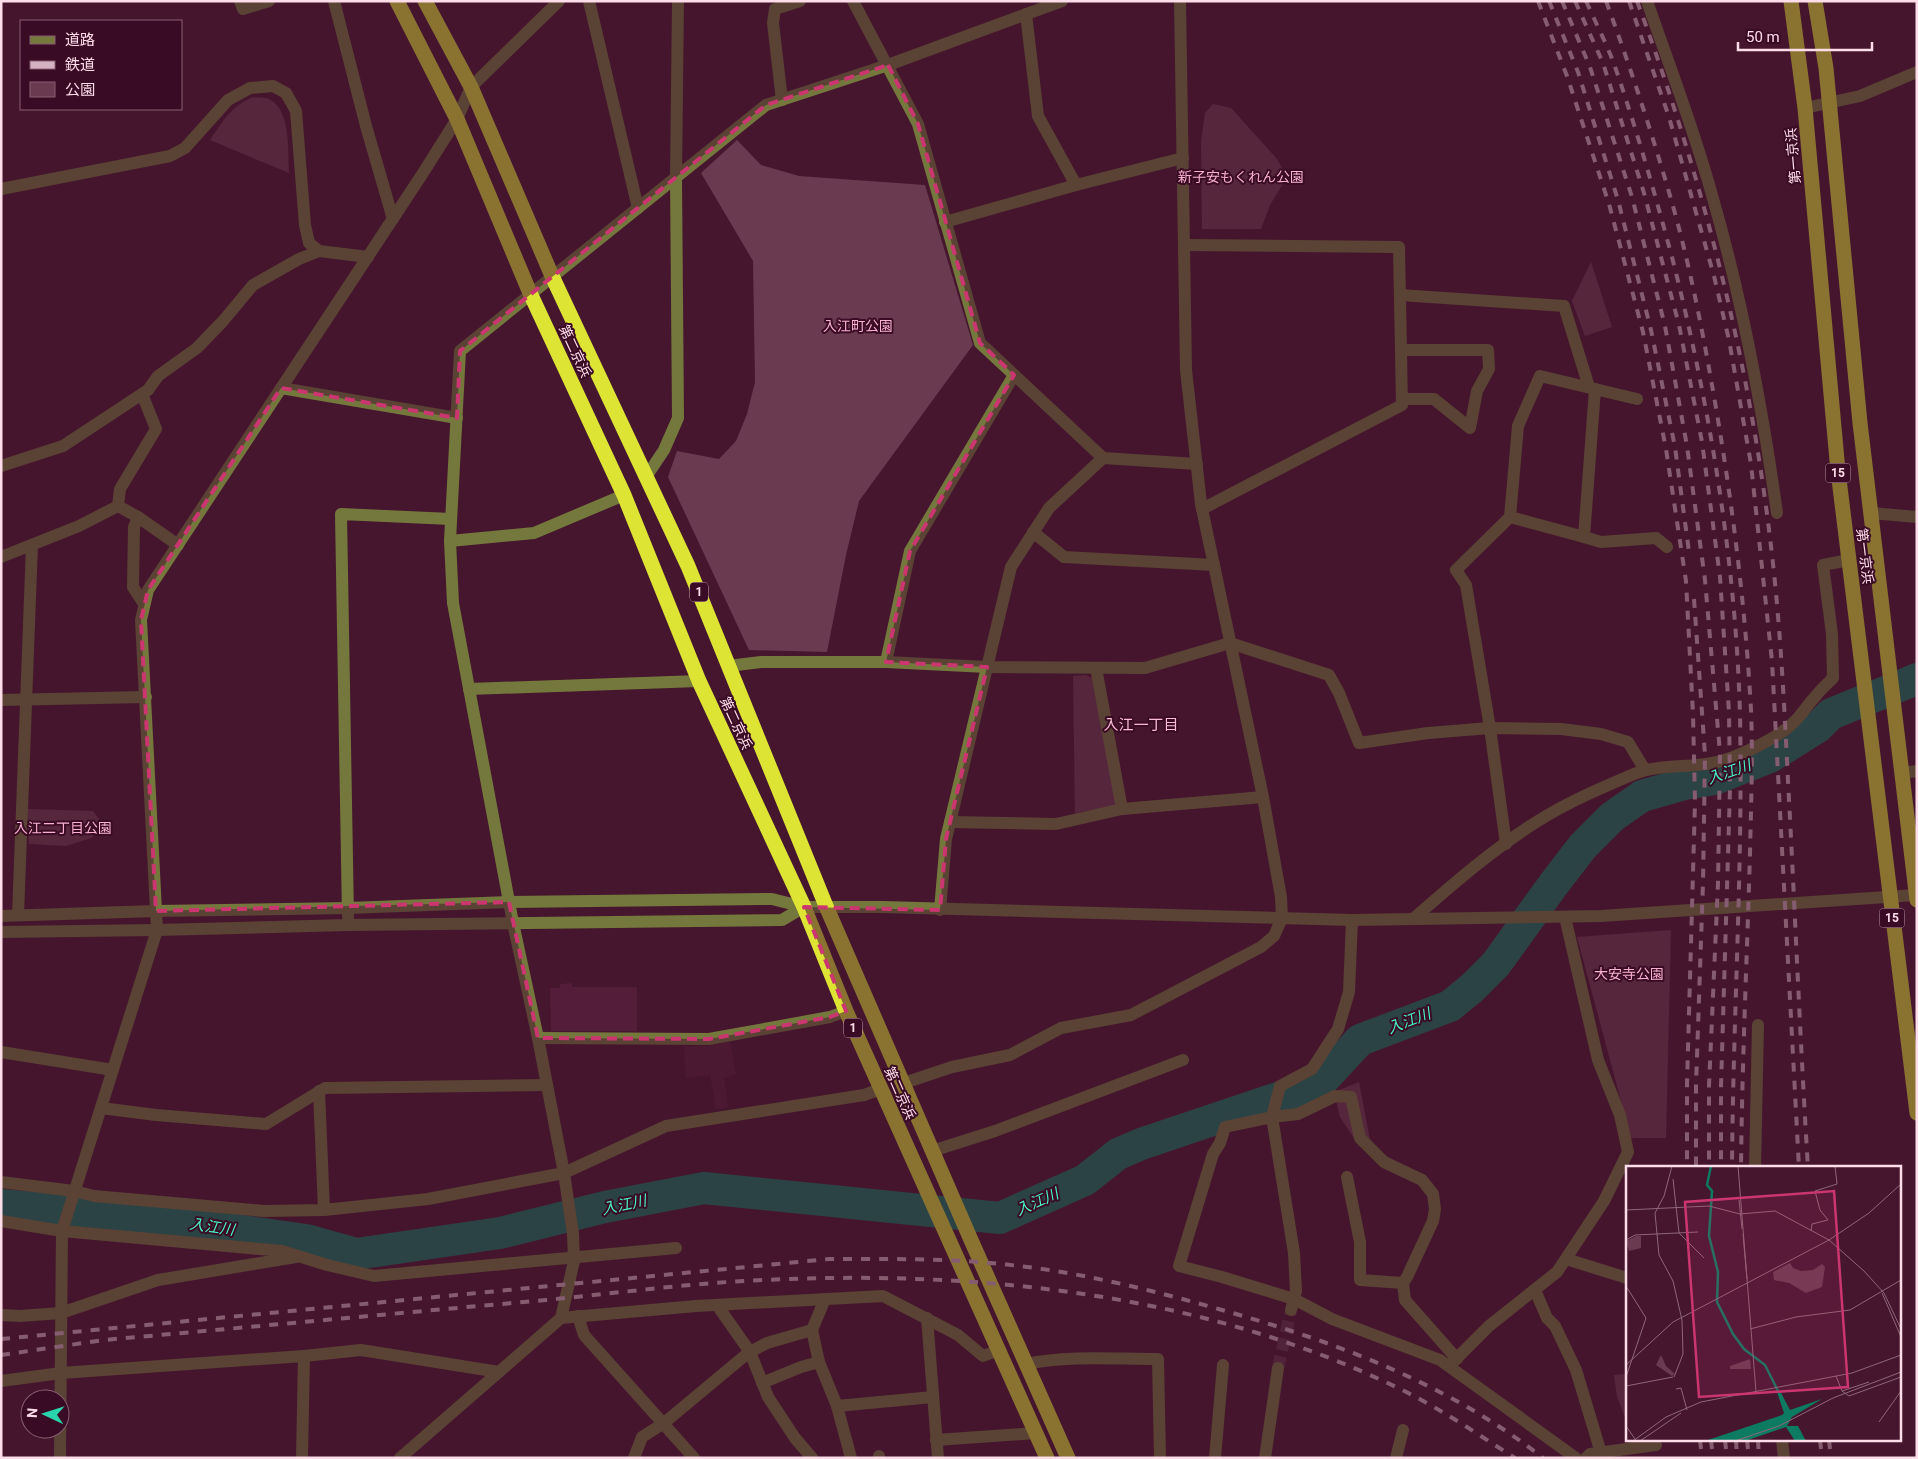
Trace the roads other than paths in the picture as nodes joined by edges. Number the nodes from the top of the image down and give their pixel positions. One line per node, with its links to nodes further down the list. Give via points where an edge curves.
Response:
1 (240, 1): 2 (street, via 243,8)
2 (269, 1)
3 (334, 1): 29 (street)
4 (397, 1): 23 (highway, 第二京浜 / 1)
5 (425, 1): 19 (highway, 第二京浜 / 1)
6 (559, 1): 19 (street)
7 (589, 1): 28 (street)
8 (678, 1): 25 (street)
9 (800, 1): 20 (street, via 775,9 773,23)
10 (853, 1): 17 (street)
11 (1062, 1): 16 (street)
12 (1180, 1): 24 (street)
13 (1647, 1): 52 (street, via 1712,193 1747,336)
14 (1792, 1): 22 (highway, 第一京浜 / 15)
15 (1816, 1): 21 (highway, 第一京浜 / 15)
16 (1026, 14): 17 (street); 26 (street, via 1038,116)
17 (888, 65): 20 (street); 30 (street, via 918,124)
18 (1917, 72): 21 (street, via 1860,96)
19 (471, 87): 23 (street); 34 (highway, 第二京浜 / 1)
20 (782, 100): 25 (street, via 766,105)
21 (1830, 103): 22 (street); 53 (highway, 第一京浜 / 15)
22 (1805, 108): 65 (highway, 第一京浜 / 15)
23 (457, 119): 29 (street); 35 (highway, 第二京浜 / 1)
24 (1183, 158): 26 (street); 31 (street)
25 (676, 178): 28 (street); 48 (street, via 678,418 664,450)
26 (1076, 185): 30 (street)
27 (1, 189): 32 (street, via 170,156 185,148 228,100 250,88 273,86 286,93 296,110 304,225 309,243)
28 (638, 208): 34 (street)
29 (393, 219): 33 (street)
30 (945, 222): 38 (street, via 980,343)
31 (1184, 245): 36 (street, via 1399,247); 46 (street, via 1186,370)
32 (319, 251): 33 (street); 41 (street, via 253,285 197,348 158,376)
33 (368, 257): 39 (street)
34 (552, 276): 35 (street); 48 (highway, 第二京浜 / 1)
35 (530, 293): 44 (street, via 460,351); 49 (highway, 第二京浜 / 1)
36 (1400, 296): 37 (street); 40 (street, via 1564,306)
37 (1401, 350): 42 (street); 42 (street, via 1488,350 1489,369 1476,392 1470,428 1434,399)
38 (1014, 375): 45 (street); 69 (street, via 910,550)
39 (281, 388): 44 (street); 61 (street)
40 (1592, 388): 43 (street); 55 (street, via 1540,376 1518,426); 59 (street)
41 (142, 394): 47 (street, via 63,446); 50 (street, via 156,429 120,489)
42 (1402, 399): 51 (street, via 1402,405)
43 (1637, 399)
44 (457, 418): 57 (street)
45 (1103, 458): 46 (street); 58 (street, via 1049,508)
46 (1197, 464): 51 (street)
47 (1, 466)
48 (646, 477): 70 (highway, 第二京浜 / 1, via 688,566)
49 (624, 495): 60 (street, via 534,534); 73 (highway, 第二京浜 / 1)
50 (118, 506): 54 (street); 62 (street)
51 (1202, 509): 66 (street)
52 (1777, 513)
53 (1871, 513): 56 (street); 80 (highway, 第一京浜 / 15, via 1895,712)
54 (138, 517): 61 (street); 67 (street, via 134,527 133,587)
55 (1510, 518): 59 (street); 78 (street, via 1456,570 1466,585)
56 (1917, 518)
57 (451, 519): 60 (street); 90 (street, via 341,514)
58 (1033, 532): 66 (street, via 1064,557); 71 (street, via 1011,567)
59 (1584, 538): 63 (street, via 1601,542 1656,538)
60 (450, 541): 74 (street, via 453,602)
61 (178, 544): 67 (street, via 148,590)
62 (32, 545): 64 (street); 76 (street)
63 (1667, 548)
64 (1, 557)
65 (1849, 560): 79 (street, via 1824,565 1834,678 1801,715 1791,725 1734,757 1712,764); 85 (highway, 第一京浜 / 15)
66 (1214, 565): 68 (street)
67 (144, 604): 75 (street, via 141,620)
68 (1230, 643): 72 (street, via 1145,668); 78 (street, via 1329,675 1359,743); 81 (street)
69 (886, 662): 70 (street, via 761,662); 71 (street)
70 (728, 666): 88 (highway, 第二京浜 / 1)
71 (987, 667): 72 (street); 83 (street)
72 (1096, 668): 82 (street)
73 (699, 681): 74 (street); 89 (highway, 第二京浜 / 1)
74 (469, 690): 87 (street)
75 (146, 697): 76 (street); 92 (street)
76 (26, 699): 77 (street); 93 (street)
77 (1, 700)
78 (1490, 728): 79 (street, via 1561,729 1601,734 1628,742); 84 (street)
79 (1645, 770): 84 (street, via 1580,798 1538,821)
80 (1909, 772): 86 (highway, 第一京浜 / 15)
81 (1263, 797): 82 (street); 96 (street)
82 (1122, 809): 83 (street, via 1056,824)
83 (950, 822): 91 (street)
84 (1506, 844): 98 (street, via 1460,878)
85 (1890, 897): 86 (street); 95 (street); 114 (highway, 第一京浜 / 15)
86 (1916, 897)
87 (509, 902): 89 (street, via 772,899); 90 (street); 99 (street)
88 (826, 906): 89 (street); 91 (street); 109 (highway, 第二京浜 / 1)
89 (804, 907): 99 (street, via 782,920); 103 (highway, 第二京浜 / 1)
90 (348, 908): 92 (street); 100 (street)
91 (940, 910): 96 (street)
92 (156, 911): 93 (street); 101 (street)
93 (18, 915): 94 (street)
94 (1, 916)
95 (1565, 917): 98 (street); 128 (street, via 1598,1060 1620,1115 1628,1152 1604,1201)
96 (1282, 918): 97 (street); 109 (street, via 1274,936 1261,947 1131,1014 1061,1028 1010,1055 952,1068)
97 (1352, 920): 98 (street); 115 (street, via 1349,992 1338,1029 1312,1069 1280,1086)
98 (1413, 920)
99 (513, 923): 100 (street); 105 (street)
100 (347, 924): 101 (street)
101 (157, 930): 102 (street); 108 (street)
102 (1, 932)
103 (846, 1011): 105 (street, via 830,1017 709,1039); 111 (highway, 第二京浜 / 1)
104 (1758, 1025): 117 (street)
105 (538, 1038): 110 (street)
106 (1, 1052): 108 (street)
107 (1183, 1060): 116 (street, via 996,1131)
108 (113, 1070): 113 (street)
109 (904, 1084): 116 (highway, 第二京浜 / 1)
110 (547, 1085): 112 (street, via 325,1088); 118 (street)
111 (881, 1089): 118 (street, via 864,1095 666,1126); 141 (highway, 第二京浜 / 1)
112 (319, 1091): 113 (street, via 266,1124 156,1116); 122 (street)
113 (101, 1108): 121 (street)
114 (1917, 1113)
115 (1272, 1117): 130 (street, via 1298,1114 1335,1096 1351,1097 1360,1138 1384,1162 1422,1180 1433,1194 1433,1221); 134 (street, via 1294,1253 1296,1291); 134 (street, via 1225,1127 1179,1266 1222,1277)
116 (932, 1151): 146 (highway, 第二京浜 / 1)
117 (1755, 1166)
118 (564, 1173): 122 (street, via 428,1199); 127 (street)
119 (1347, 1178): 130 (street, via 1360,1242 1360,1280)
120 (1, 1182): 121 (street)
121 (74, 1191): 122 (street, via 94,1196 264,1211); 124 (street)
122 (324, 1210)
123 (1, 1221): 124 (street)
124 (62, 1228): 126 (street, via 282,1251); 135 (street)
125 (676, 1248): 127 (street)
126 (299, 1256): 127 (street, via 374,1276); 135 (street, via 158,1280)
127 (574, 1256): 138 (street)
128 (1566, 1259): 129 (street); 131 (street, via 1557,1272)
129 (1626, 1278)
130 (1402, 1283): 145 (street, via 1405,1300)
131 (1535, 1290): 145 (street, via 1490,1326); 161 (street, via 1576,1370)
132 (825, 1299): 133 (street); 139 (street, via 883,1296); 140 (street)
133 (717, 1305): 137 (street); 142 (street)
134 (1292, 1305): 145 (street)
135 (61, 1313): 136 (street); 150 (street)
136 (1, 1315)
137 (578, 1316): 138 (street); 155 (street, via 584,1335)
138 (561, 1318): 149 (street)
139 (927, 1318): 141 (street, via 958,1335 983,1356); 153 (street)
140 (812, 1330): 142 (street, via 767,1343); 144 (street)
141 (999, 1350): 157 (highway, 第二京浜 / 1)
142 (750, 1352): 152 (street); 155 (street)
143 (304, 1356): 149 (street, via 361,1350); 150 (street); 163 (street)
144 (819, 1362): 152 (street); 154 (street)
145 (1453, 1362): 176 (street)
146 (1026, 1364): 171 (highway, 第二京浜 / 1); 172 (street, via 1075,1358 1158,1359)
147 (1223, 1365): 173 (street)
148 (1278, 1368): 174 (street)
149 (498, 1372): 164 (street)
150 (61, 1373): 151 (street); 162 (street)
151 (1, 1381)
152 (762, 1383): 167 (street, via 768,1398)
153 (933, 1397): 154 (street); 158 (street)
154 (837, 1406): 168 (street)
155 (664, 1423): 165 (street, via 642,1437); 166 (street)
156 (1403, 1430): 175 (street)
157 (1036, 1433): 158 (street); 170 (highway, 第二京浜 / 1)
158 (936, 1440): 169 (street)
159 (1782, 1442): 178 (street)
160 (1656, 1445): 161 (street)
161 (1601, 1453): 177 (street, via 1590,1454)
162 (60, 1458)
163 (302, 1458)
164 (400, 1458)
165 (634, 1458)
166 (694, 1458)
167 (812, 1458)
168 (852, 1458)
169 (938, 1458)
170 (1047, 1458)
171 (1068, 1458)
172 (1160, 1458)
173 (1215, 1458)
174 (1265, 1458)
175 (1396, 1458)
176 (1576, 1458)
177 (1586, 1458)
178 (1784, 1458)

